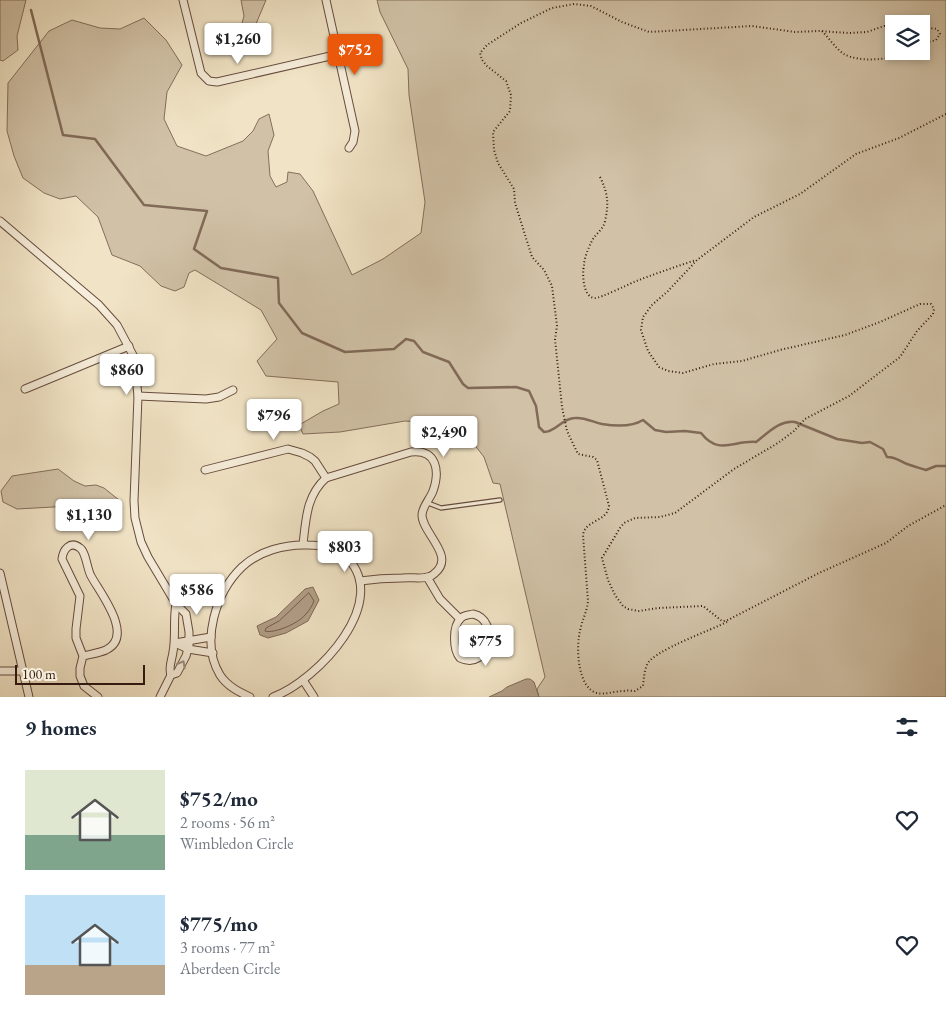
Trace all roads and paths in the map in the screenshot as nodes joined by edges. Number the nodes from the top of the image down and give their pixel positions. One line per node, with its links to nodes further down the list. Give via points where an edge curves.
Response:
1 (183, 0): 7 (street, via 201,73 209,80 217,82)
2 (326, 0): 7 (street)
3 (885, 26): 5 (path, via 867,32)
4 (930, 28): 6 (path, via 940,34)
5 (822, 31): 8 (path, via 844,54 856,58); 29 (path, via 795,32 748,26 649,32 591,6 574,4 559,6 531,18 481,50 482,60 506,81 512,95 510,111 494,132 494,150 514,189 515,203 532,257 552,286 566,428 578,454 597,460 609,506 606,513 585,529 583,535 588,601 580,631 582,677 588,688 598,694 635,691 640,689 652,658)
6 (930, 42)
7 (339, 54): 10 (street, via 355,130)
8 (885, 58)
9 (946, 114): 13 (path, via 899,138 856,154 800,194 754,216)
10 (349, 148)
11 (600, 177): 13 (path, via 608,199 606,220 592,241 584,263 585,287 591,297 598,298)
12 (0, 221): 14 (street, via 100,305)
13 (698, 259): 29 (path, via 646,311 641,324 642,336 652,357 659,367 668,371 683,373 714,364 742,361 844,335 920,304 933,307 933,314 893,363 841,402 804,420 778,443 734,469 675,513 635,518 624,523 602,558 611,588 619,602 628,609 703,606 722,621)
14 (129, 346): 15 (street); 17 (street, via 136,368)
15 (25, 389)
16 (233, 390): 17 (street, via 220,397 206,399)
17 (138, 396): 27 (street, via 134,501 137,528 148,556)
18 (205, 470): 19 (street, via 288,449 310,457)
19 (326, 478): 21 (street, via 419,451 430,456 436,468 435,484); 23 (street, via 310,502)
20 (500, 500): 21 (lane, via 441,508)
21 (427, 502): 25 (street, via 422,518 442,558 439,569)
22 (946, 504): 29 (path, via 886,543 819,573)
23 (303, 544): 26 (street, via 340,552 354,566); 30 (street, via 267,551 242,567 220,599)
24 (0, 573): 37 (street)
25 (427, 577): 26 (street); 28 (street, via 440,599)
26 (360, 581): 39 (street, via 359,601 351,624 321,666)
27 (176, 604): 31 (street, via 186,614); 32 (street, via 173,617)
28 (460, 619): 28 (street, via 454,646 460,658 475,660 486,649 488,626 477,615)
29 (729, 620)
30 (211, 637): 31 (street); 34 (street)
31 (189, 640): 32 (street); 33 (street)
32 (175, 643): 33 (street); 38 (street, via 169,670)
33 (188, 649): 34 (street); 38 (street, one-way to 33, via 177,673)
34 (213, 652): 43 (street, via 224,680)
35 (83, 656): 35 (street, via 106,650 118,636 112,611 89,574 83,553 72,545 66,548 62,559 80,596 76,638); 41 (street, via 80,676 84,686)
36 (0, 671): 37 (street)
37 (23, 671): 40 (street)
38 (171, 675): 42 (street)
39 (303, 680): 44 (street); 45 (street)
40 (29, 697)
41 (98, 697)
42 (160, 697)
43 (250, 697)
44 (273, 697)
45 (314, 697)

